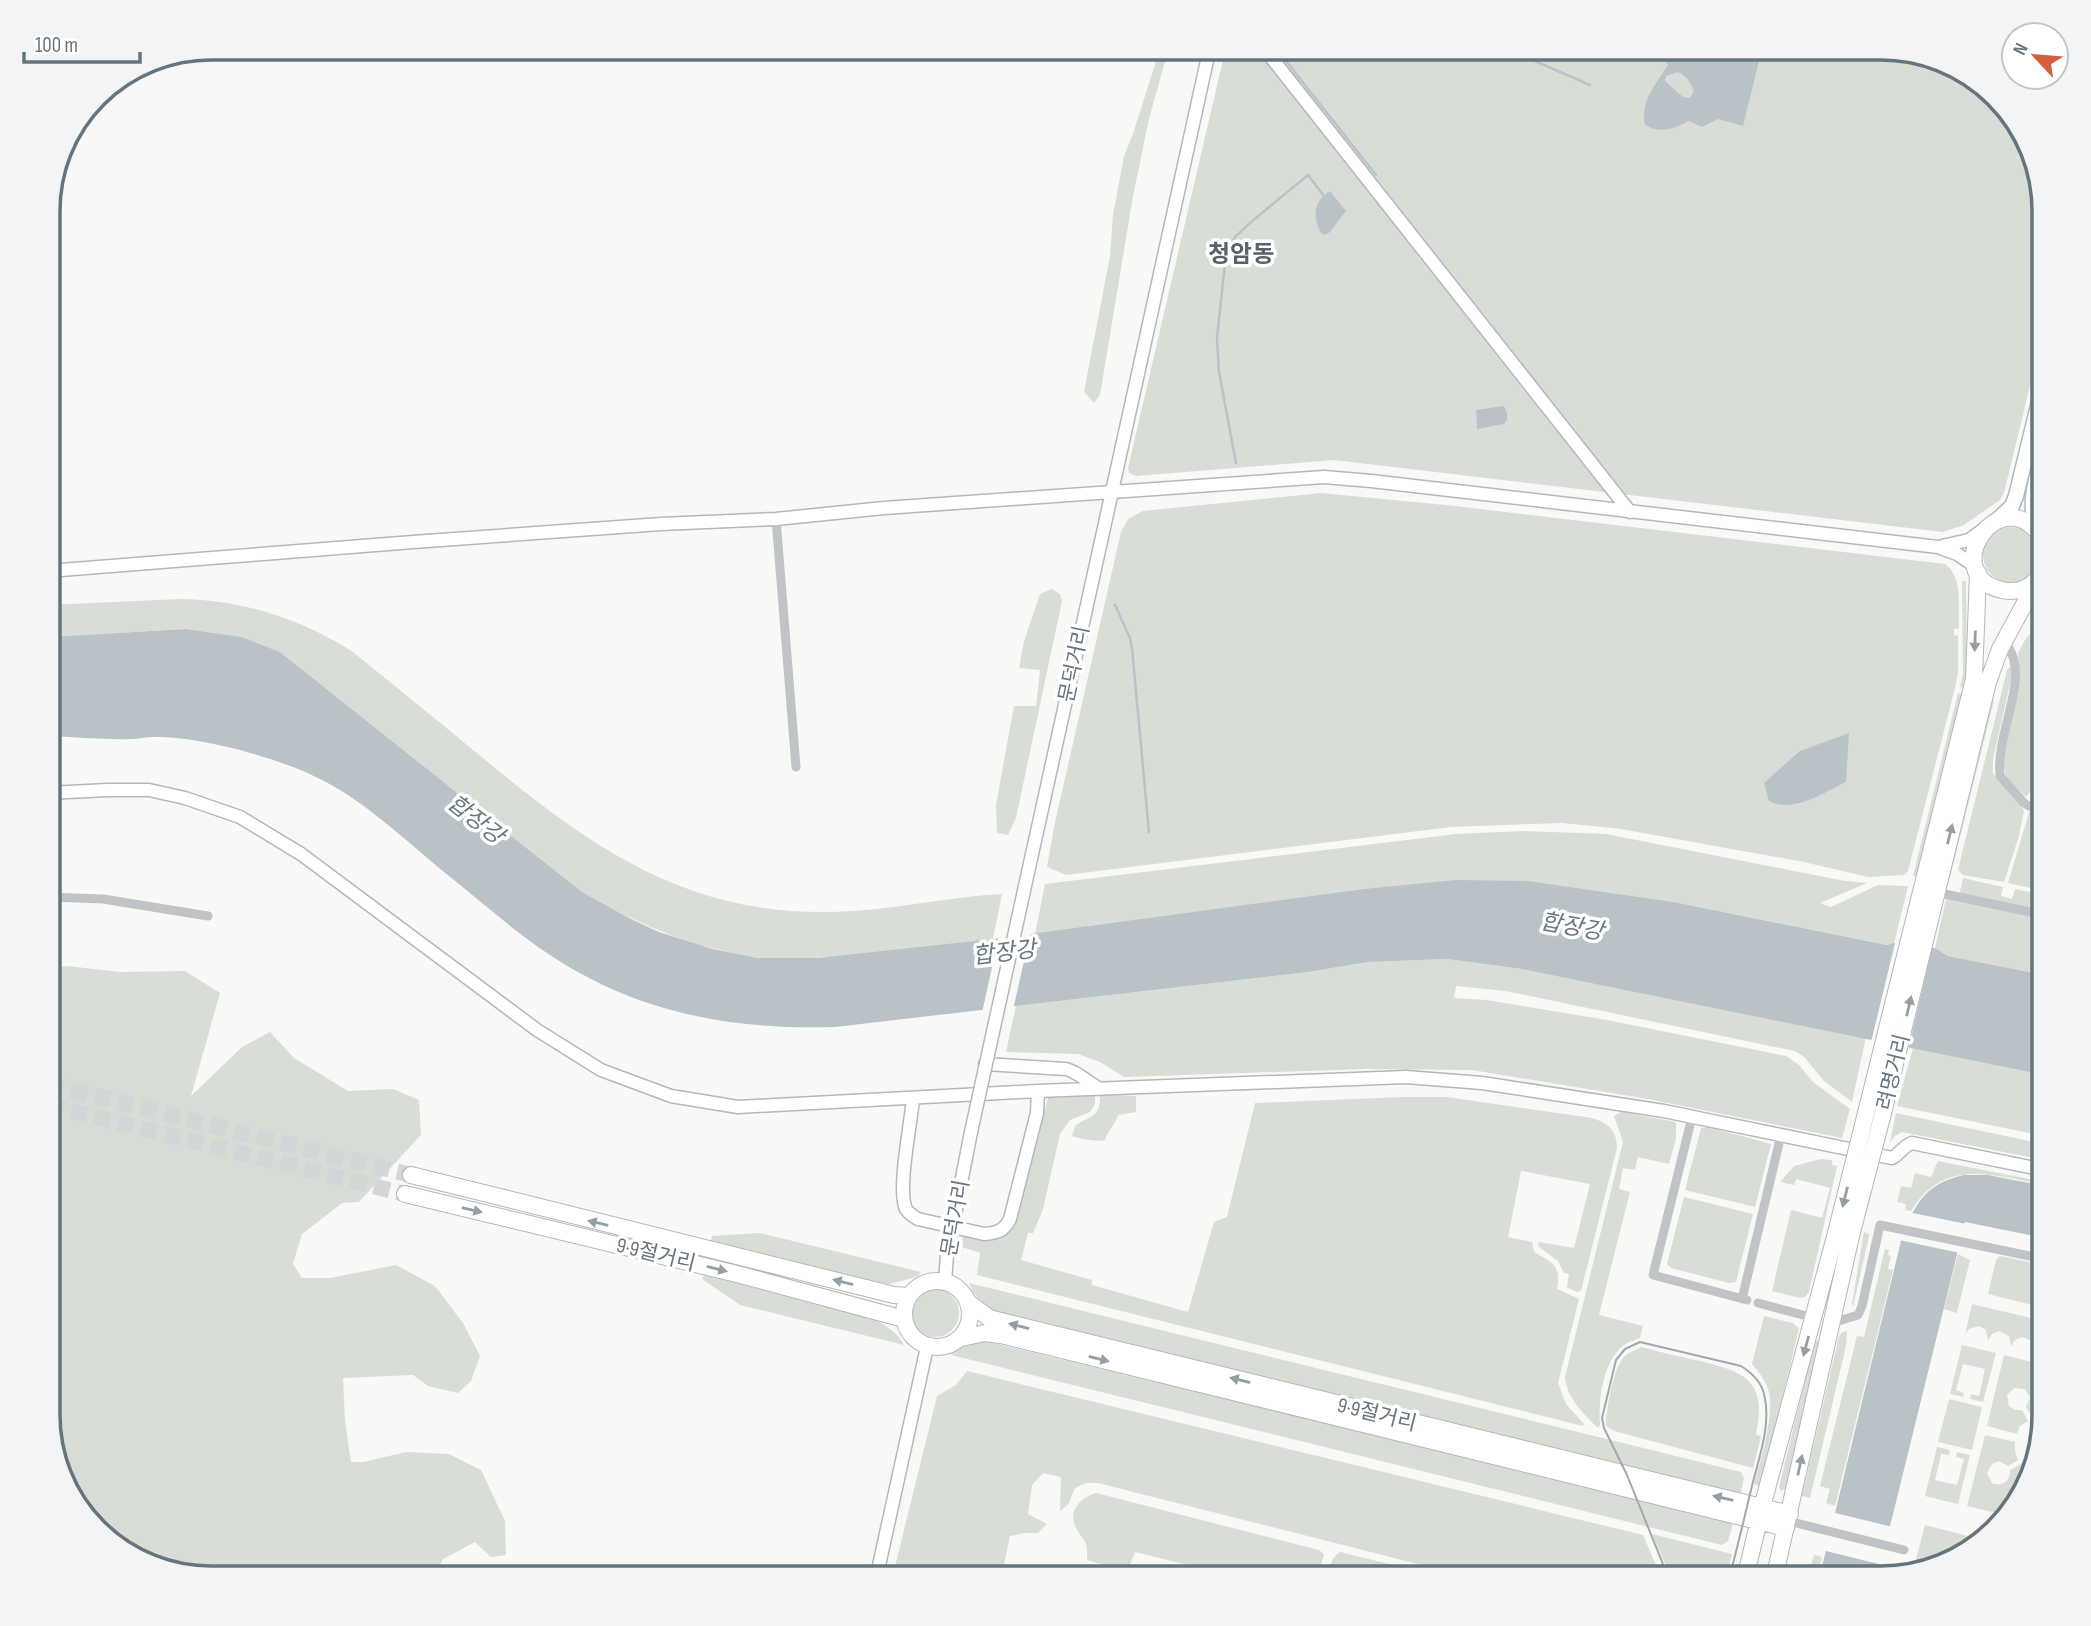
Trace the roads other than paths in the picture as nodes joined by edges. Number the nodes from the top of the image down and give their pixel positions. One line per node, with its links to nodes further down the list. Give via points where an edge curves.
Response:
1 (1207, 60): 4 (street, 문덕거리)
2 (1273, 60): 6 (street)
3 (2032, 430): 9 (main road, via 2012,506)
4 (1111, 494): 6 (street, via 1324,477); 8 (street); 24 (street, 문덕거리, bridge)
5 (2032, 496): 7 (main road)
6 (1630, 512): 11 (street)
7 (2032, 514)
8 (775, 519): 12 (street); 17 (street)
9 (1990, 525): 10 (highway, via 2018,519); 11 (street, via 1969,540); 13 (highway, 려명거리, via 1975,546)
10 (2032, 527)
11 (1938, 547): 13 (street, via 1957,554)
12 (60, 570)
13 (1977, 570): 14 (highway, via 1996,589 2008,592); 20 (highway, 려명거리, one-way to 20, via 1974,679)
14 (2032, 584)
15 (2032, 595): 16 (highway, 려명거리)
16 (2005, 640): 19 (street, via 2016,677 2000,776); 20 (highway, 려명거리, one-way to 16, via 1988,682)
17 (796, 767)
18 (60, 793): 27 (street, via 149,790 240,817 301,854 537,1030 601,1070 671,1096 738,1107)
19 (2032, 806)
20 (1929, 896): 22 (street); 34 (highway, 려명거리, bridge)
21 (60, 897): 23 (street, via 103,899)
22 (2032, 913)
23 (208, 916)
24 (985, 1064): 25 (street, via 1066,1069); 33 (street, 문덕거리, bridge)
25 (1100, 1089): 26 (street); 28 (street, via 1406,1077 1482,1083)
26 (1038, 1091): 27 (street); 33 (street, via 1037,1113 1005,1229 984,1234)
27 (913, 1099): 33 (street, via 905,1207 918,1219)
28 (1692, 1117): 29 (street); 29 (street, via 1653,1275 1744,1299)
29 (1781, 1135): 30 (street, via 1892,1158 1912,1143)
30 (2032, 1168)
31 (411, 1175): 37 (highway, 9·9절거리, one-way to 31, via 894,1296)
32 (405, 1194): 41 (highway, 9·9절거리, one-way to 41)
33 (952, 1227): 36 (street, 문덕거리)
34 (1844, 1235): 40 (highway, 려명거리); 42 (highway, 려명거리)
35 (2032, 1257): 42 (street, via 1880,1225 1858,1315)
36 (945, 1282): 37 (highway, via 925,1283); 38 (highway, via 955,1286)
37 (909, 1296): 41 (highway)
38 (969, 1303): 43 (highway, via 970,1321); 45 (highway, 9·9절거리, one-way to 38, via 989,1318)
39 (1758, 1303): 40 (street)
40 (1814, 1318): 45 (highway, 려명거리, one-way to 45)
41 (904, 1319): 44 (highway, via 912,1336)
42 (1832, 1323): 46 (highway, 려명거리, one-way to 42)
43 (961, 1338): 44 (highway, via 946,1347); 45 (highway, 9·9절거리, one-way to 45, via 1001,1335)
44 (927, 1346): 48 (street)
45 (1761, 1514): 46 (highway, 9·9절거리); 49 (highway, 려명거리)
46 (1788, 1521): 47 (street); 50 (highway, 려명거리)
47 (1904, 1550)
48 (879, 1566)
49 (1748, 1566)
50 (1777, 1566)

